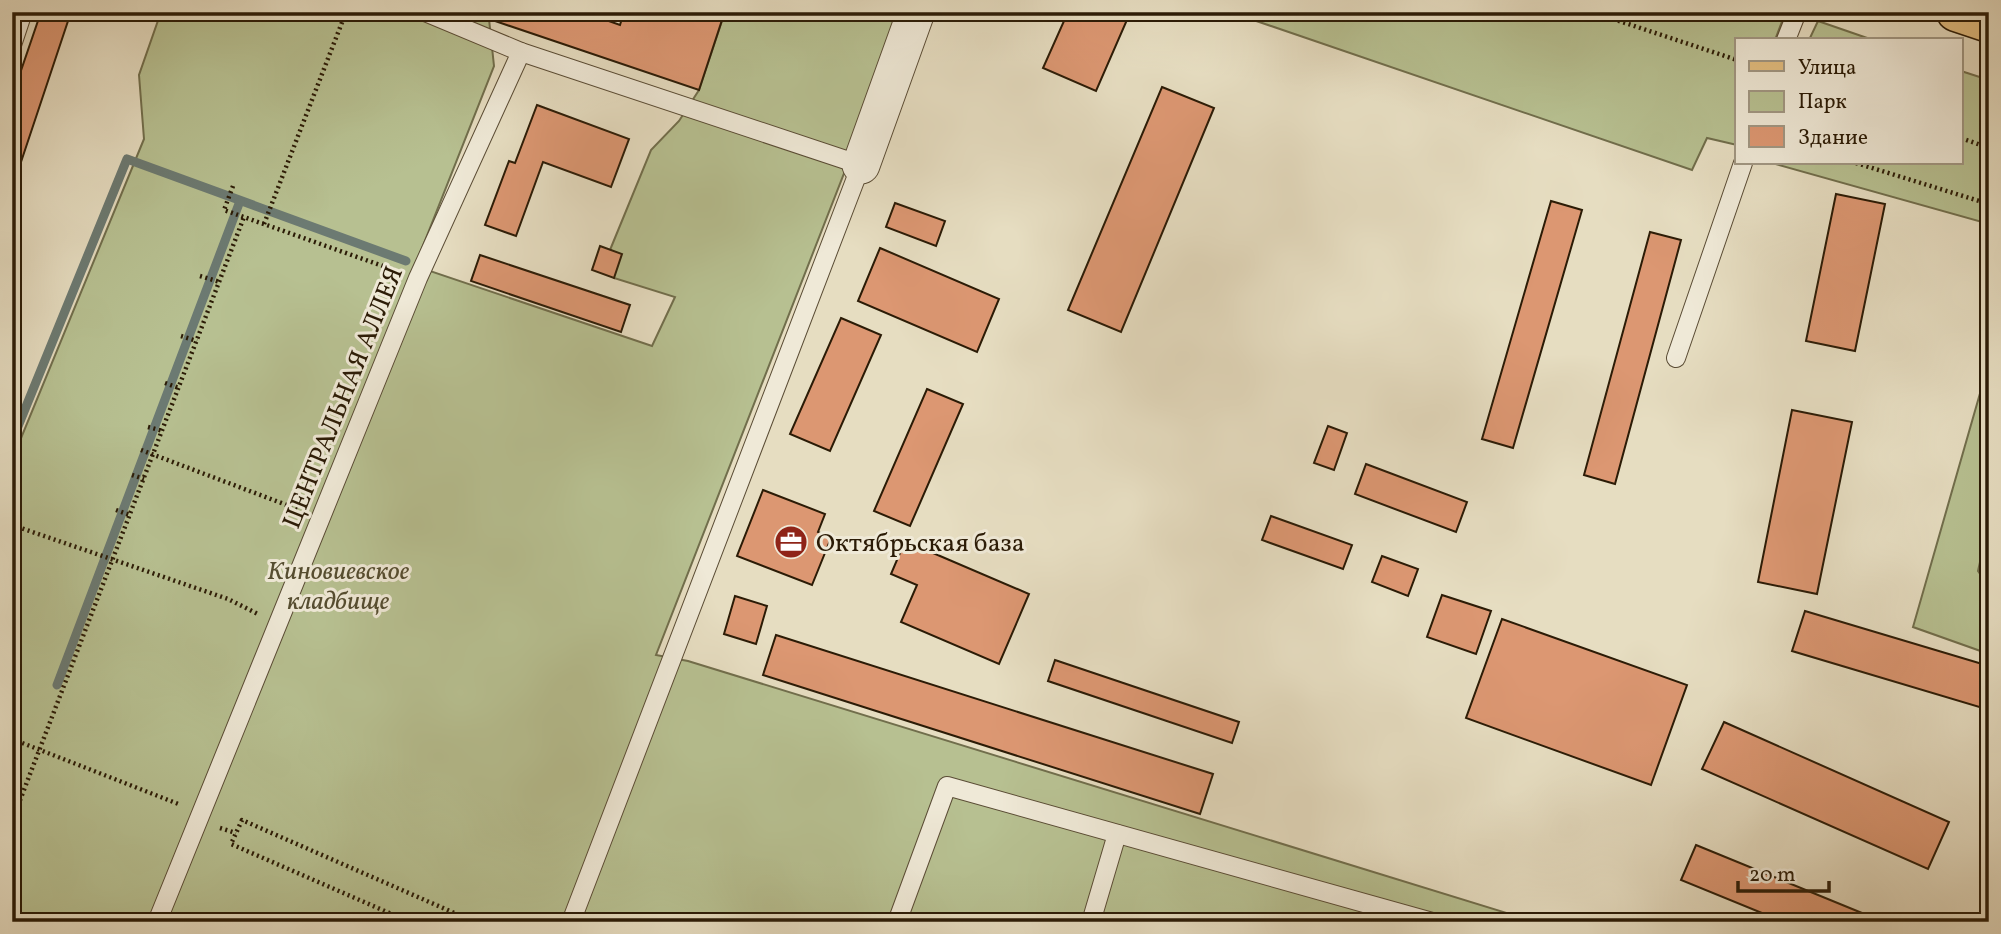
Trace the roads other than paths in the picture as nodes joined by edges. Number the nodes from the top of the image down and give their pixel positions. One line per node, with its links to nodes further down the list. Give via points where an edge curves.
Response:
1 (23, 12): 8 (lane)
2 (425, 12): 9 (lane)
3 (916, 12): 11 (street)
4 (1797, 12): 7 (lane)
5 (1956, 12): 6 (main road)
6 (1989, 23)
7 (1787, 38)
8 (12, 45)
9 (521, 52): 11 (lane); 14 (lane, ЦЕНТРАЛЬНАЯ АЛЛЕЯ, via 418,278 278,625 206,819)
10 (1743, 164): 12 (lane)
11 (860, 165): 15 (lane)
12 (1676, 358)
13 (1117, 834): 16 (lane, via 947,786); 17 (lane); 18 (lane)
14 (157, 922)
15 (571, 922)
16 (897, 922)
17 (1091, 922)
18 (1432, 922)

